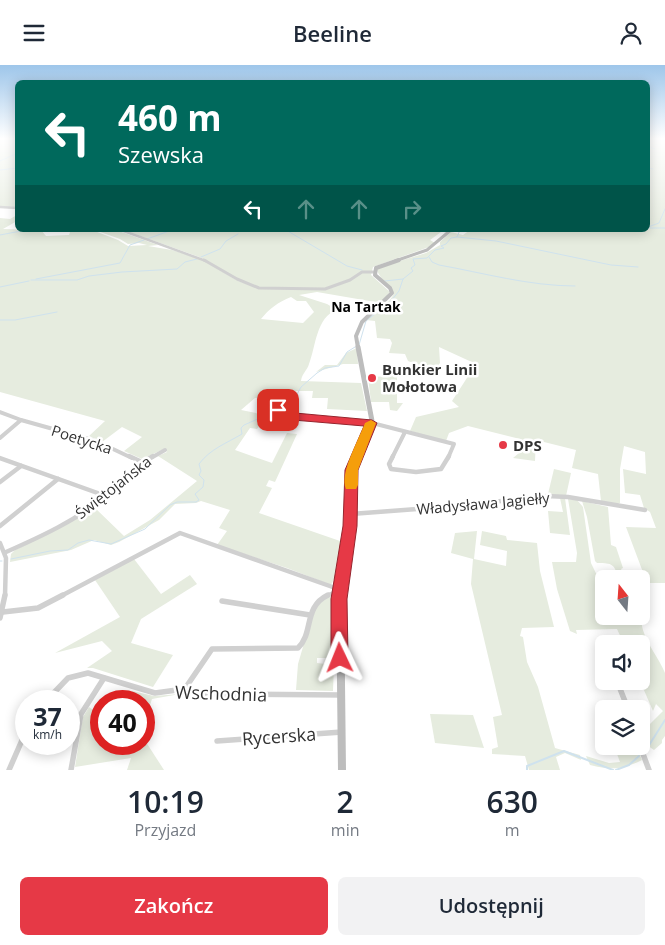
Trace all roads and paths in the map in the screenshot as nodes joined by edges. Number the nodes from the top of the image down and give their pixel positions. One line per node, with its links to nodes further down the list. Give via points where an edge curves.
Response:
1 (0, 207): 2 (street)
2 (15, 208)
3 (126, 232): 5 (street, via 200,259 259,288 324,289 362,272)
4 (449, 232): 5 (street, via 434,246 383,264)
5 (374, 272): 9 (street, via 392,293 362,321 356,336)
6 (278, 410): 9 (street, via 293,416)
7 (0, 412): 8 (street, Poetycka)
8 (21, 420): 11 (street); 14 (street, Poetycka, via 96,441)
9 (372, 423): 10 (street); 20 (street, via 352,470)
10 (405, 431): 10 (street, via 389,464 394,471 443,468 454,444)
11 (0, 438)
12 (165, 450): 14 (street, Świętojańska)
13 (0, 458): 15 (street)
14 (142, 462): 18 (street, Świętojańska)
15 (21, 466): 16 (street); 17 (street)
16 (58, 479): 18 (street); 21 (street)
17 (0, 482)
18 (106, 496): 23 (street, Świętojańska, via 64,523)
19 (644, 510): 20 (street, Władysława Jagiełły, via 547,496)
20 (351, 514): 24 (street)
21 (0, 526)
22 (0, 543): 23 (street)
23 (6, 551): 26 (street, via 6,597)
24 (341, 589): 26 (street, via 180,533 42,607); 27 (street, via 313,605); 32 (street, via 338,621)
25 (222, 601): 27 (street)
26 (2, 612): 28 (street)
27 (310, 615): 31 (street, via 303,641 298,647 212,649)
28 (0, 618)
29 (104, 678): 30 (street, via 88,673 77,675); 31 (street, Wschodnia, via 154,693); 38 (street, via 81,714)
30 (56, 690)
31 (184, 690): 32 (street, Wschodnia, via 205,694)
32 (341, 695): 33 (street)
33 (342, 732): 34 (street, Rycerska); 39 (street)
34 (217, 741)
35 (16, 755): 37 (street)
36 (643, 755): 40 (street)
37 (9, 770)
38 (71, 770)
39 (342, 770)
40 (649, 770)

